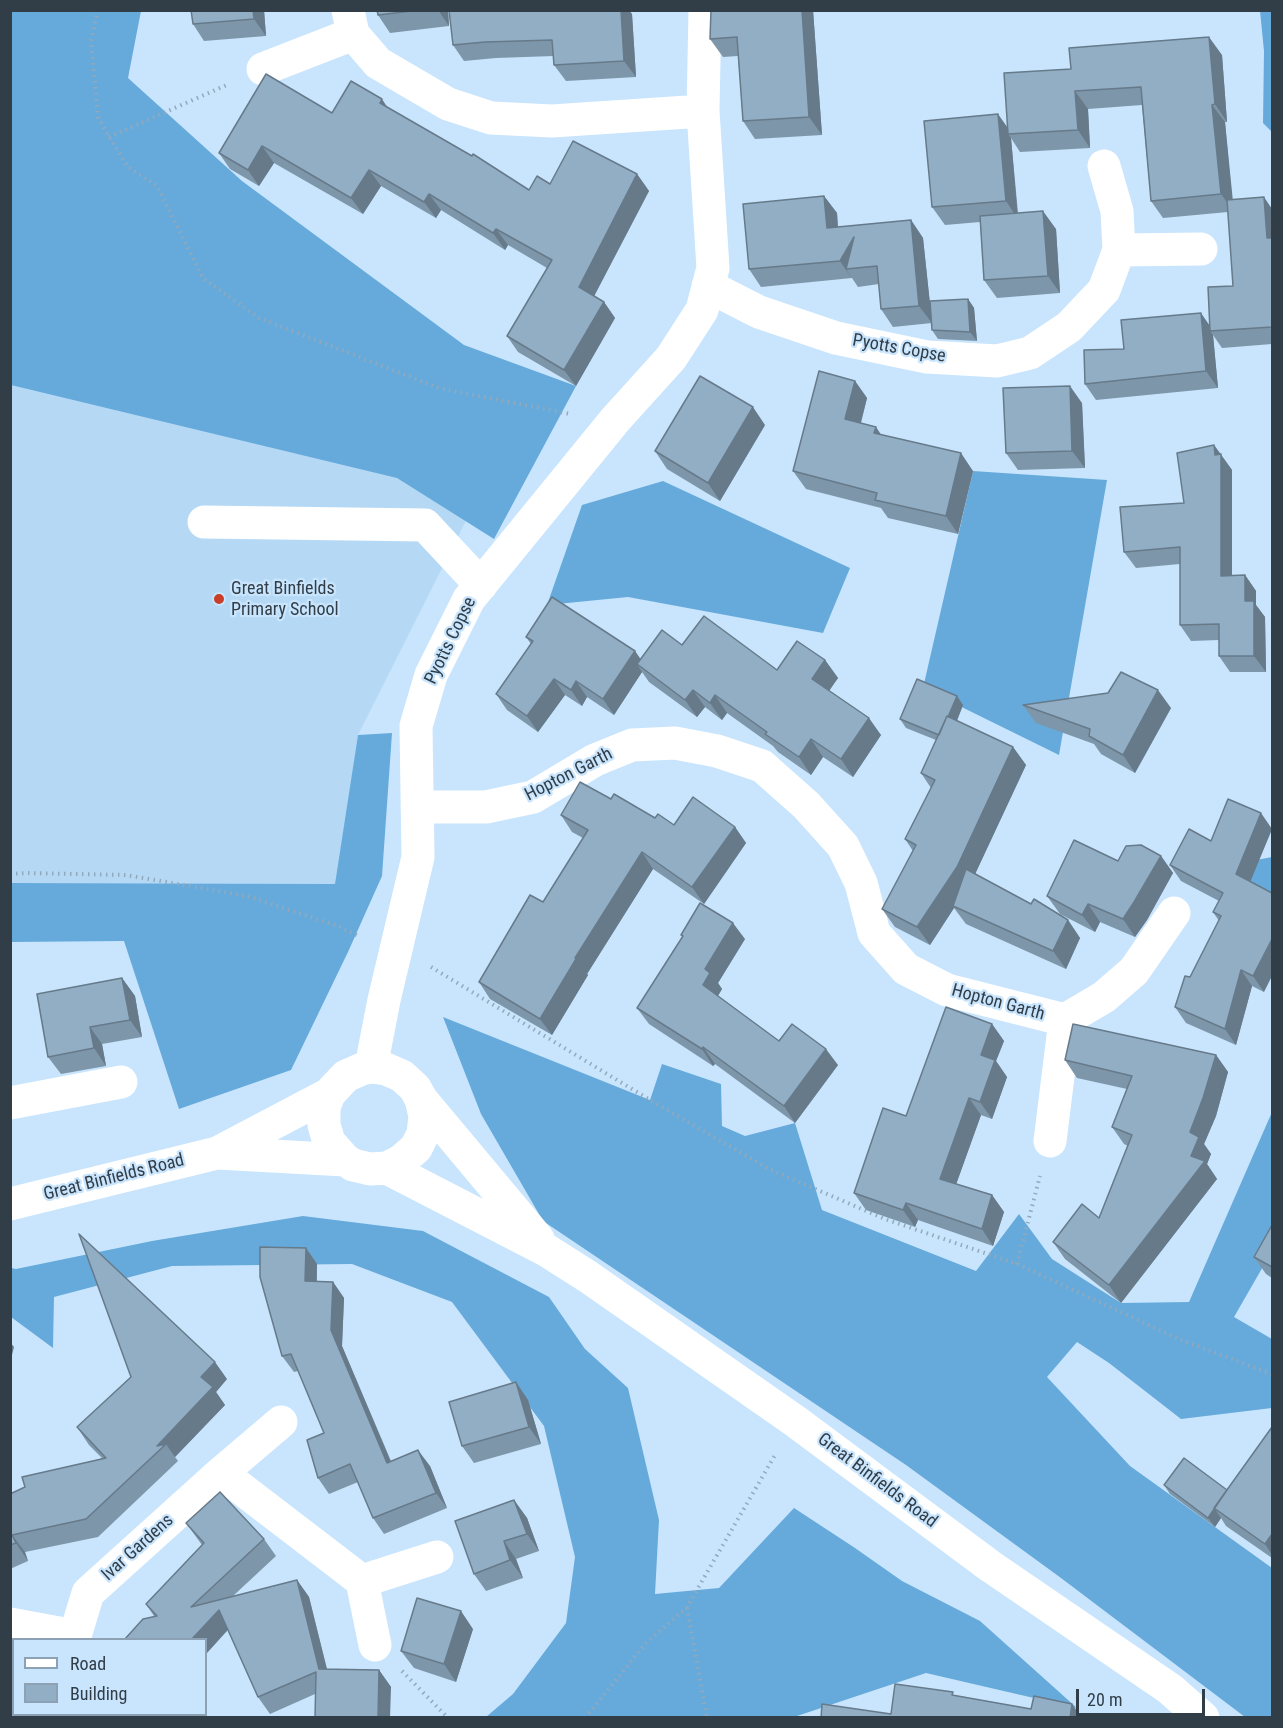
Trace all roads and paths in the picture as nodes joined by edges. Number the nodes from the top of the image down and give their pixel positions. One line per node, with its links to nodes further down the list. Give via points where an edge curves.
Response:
1 (98, 10): 6 (path, via 91,41 98,117)
2 (705, 10): 5 (street, Pyotts Copse)
3 (351, 22): 4 (street); 5 (street, via 378,63 448,104 490,118 552,121)
4 (263, 69): 6 (path)
5 (703, 111): 10 (street, Pyotts Copse, via 713,268)
6 (109, 137): 11 (path, via 129,168 157,186 203,278 259,318 440,388)
7 (1104, 166): 9 (street, Pyotts Copse, via 1117,210)
8 (1201, 249): 9 (street)
9 (1119, 250): 10 (street, Pyotts Copse, via 1104,290 1069,327 1030,353 997,361 927,357 836,338 759,312)
10 (708, 286): 11 (street, Pyotts Copse, via 702,310 671,358)
11 (615, 420): 13 (street, Pyotts Copse)
12 (204, 522): 13 (street, via 425,525)
13 (481, 585): 14 (street, Pyotts Copse, via 430,675 416,726)
14 (417, 807): 17 (street, Pyotts Copse, via 418,857); 20 (street, Hopton Garth, via 486,807 533,797 595,760 632,745 675,743 717,751 762,766 806,804 843,846 861,883 874,933 906,969 947,990)
15 (10, 874): 17 (path, via 126,875 247,896 338,926 362,939)
16 (1174, 913): 20 (street, Hopton Garth, via 1134,971 1104,997)
17 (398, 947): 19 (street, Pyotts Copse)
18 (459, 984): 32 (path, via 770,1169 885,1219)
19 (384, 1000): 21 (street, Pyotts Copse); 23 (street, Pyotts Copse)
20 (1065, 1020): 26 (street, Hopton Garth)
21 (371, 1067): 23 (street, via 386,1069); 24 (street, Great Binfields Road, via 346,1076)
22 (121, 1082): 25 (street)
23 (412, 1087): 29 (street, via 425,1116 423,1134 416,1148); 31 (street, Great Binfields Road)
24 (329, 1094): 27 (street, Great Binfields Road); 28 (street, via 324,1125 329,1142)
25 (10, 1103)
26 (1050, 1141): 32 (path)
27 (217, 1153): 28 (street, Great Binfields Road); 30 (street, Great Binfields Road)
28 (345, 1160): 29 (street, Great Binfields Road, via 370,1169)
29 (387, 1168): 31 (street, Great Binfields Road)
30 (10, 1204)
31 (546, 1250): 34 (street, Great Binfields Road)
32 (1017, 1264): 33 (path, via 1181,1340)
33 (1272, 1374)
34 (795, 1421): 39 (path); 46 (street, Great Binfields Road, via 990,1566 1170,1689)
35 (281, 1422): 36 (street, Ivar Gardens)
36 (220, 1473): 38 (street); 41 (street, Ivar Gardens, via 88,1593)
37 (437, 1557): 38 (street)
38 (362, 1581): 42 (street)
39 (687, 1607): 44 (path, via 646,1643); 45 (path)
40 (10, 1624): 41 (street, Ivar Gardens)
41 (75, 1638)
42 (375, 1645): 43 (path)
43 (448, 1718)
44 (585, 1718)
45 (707, 1718)
46 (1203, 1718)

